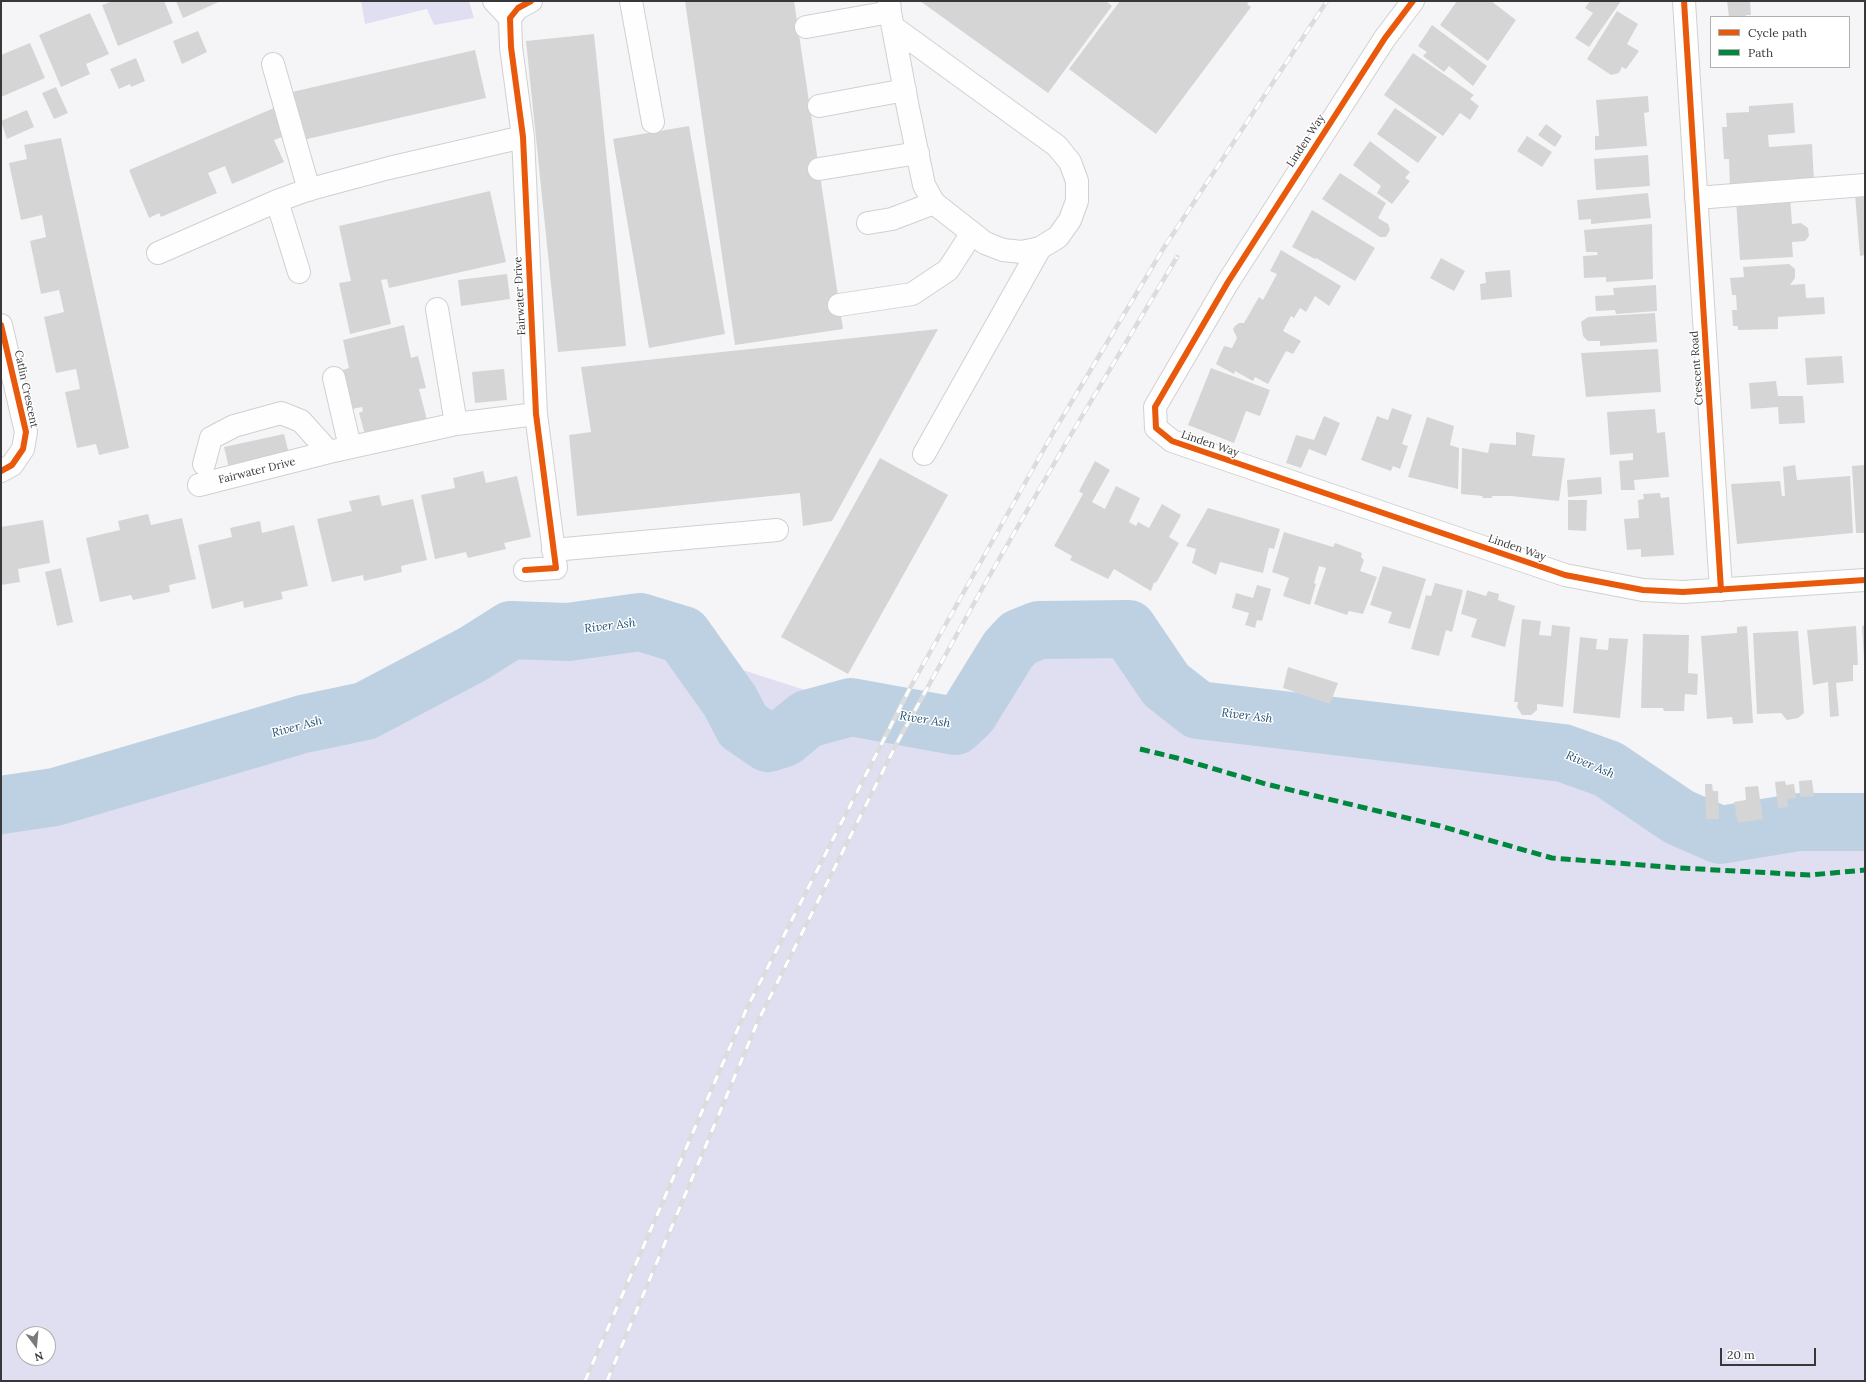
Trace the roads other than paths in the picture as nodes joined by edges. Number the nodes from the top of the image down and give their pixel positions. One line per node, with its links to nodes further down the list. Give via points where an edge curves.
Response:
1 (494, 1): 7 (street)
2 (531, 1): 7 (street, via 518,8)
3 (632, 1): 12 (street)
4 (1413, 1): 42 (street, Linden Way, via 1385,38 1228,282 1155,407 1156,428 1172,441 1565,575 1643,590)
5 (1684, 1): 18 (street, Crescent Road)
6 (891, 13): 8 (street); 10 (street); 23 (street, via 1057,146 1070,162 1077,181 1077,201 1070,220 1058,237)
7 (510, 18): 13 (street, Fairwater Drive, via 511,47)
8 (806, 27)
9 (273, 64): 17 (street)
10 (904, 90): 11 (street); 14 (street)
11 (819, 106)
12 (653, 122)
13 (523, 137): 17 (street, via 389,168); 30 (street, Fairwater Drive)
14 (918, 153): 15 (street); 20 (street, via 924,185)
15 (819, 169)
16 (1865, 185): 18 (street)
17 (309, 190): 19 (street)
18 (1696, 198): 42 (street, Crescent Road)
19 (277, 201): 24 (street); 25 (street)
20 (934, 203): 21 (street, via 892,219); 22 (street)
21 (868, 224)
22 (972, 233): 23 (street, via 985,243 1003,250 1022,252); 26 (street, via 948,270 912,294)
23 (1040, 248): 34 (street)
24 (158, 253)
25 (299, 272)
26 (839, 305)
27 (437, 309): 31 (street)
28 (1, 325): 36 (street, Catlin Crescent, via 26,432 23,449 12,465)
29 (334, 378): 32 (street)
30 (536, 414): 31 (street, Fairwater Drive); 39 (street, Fairwater Drive)
31 (456, 424): 32 (street, Fairwater Drive)
32 (350, 447): 33 (street, Fairwater Drive)
33 (329, 452): 35 (street, via 301,422 281,413 234,426 211,438); 37 (street, Fairwater Drive)
34 (924, 454)
35 (204, 464)
36 (1, 471)
37 (199, 485)
38 (777, 530): 39 (street)
39 (553, 550): 40 (street, Fairwater Drive, via 556,568)
40 (525, 570)
41 (1865, 580): 42 (street)
42 (1721, 590)

